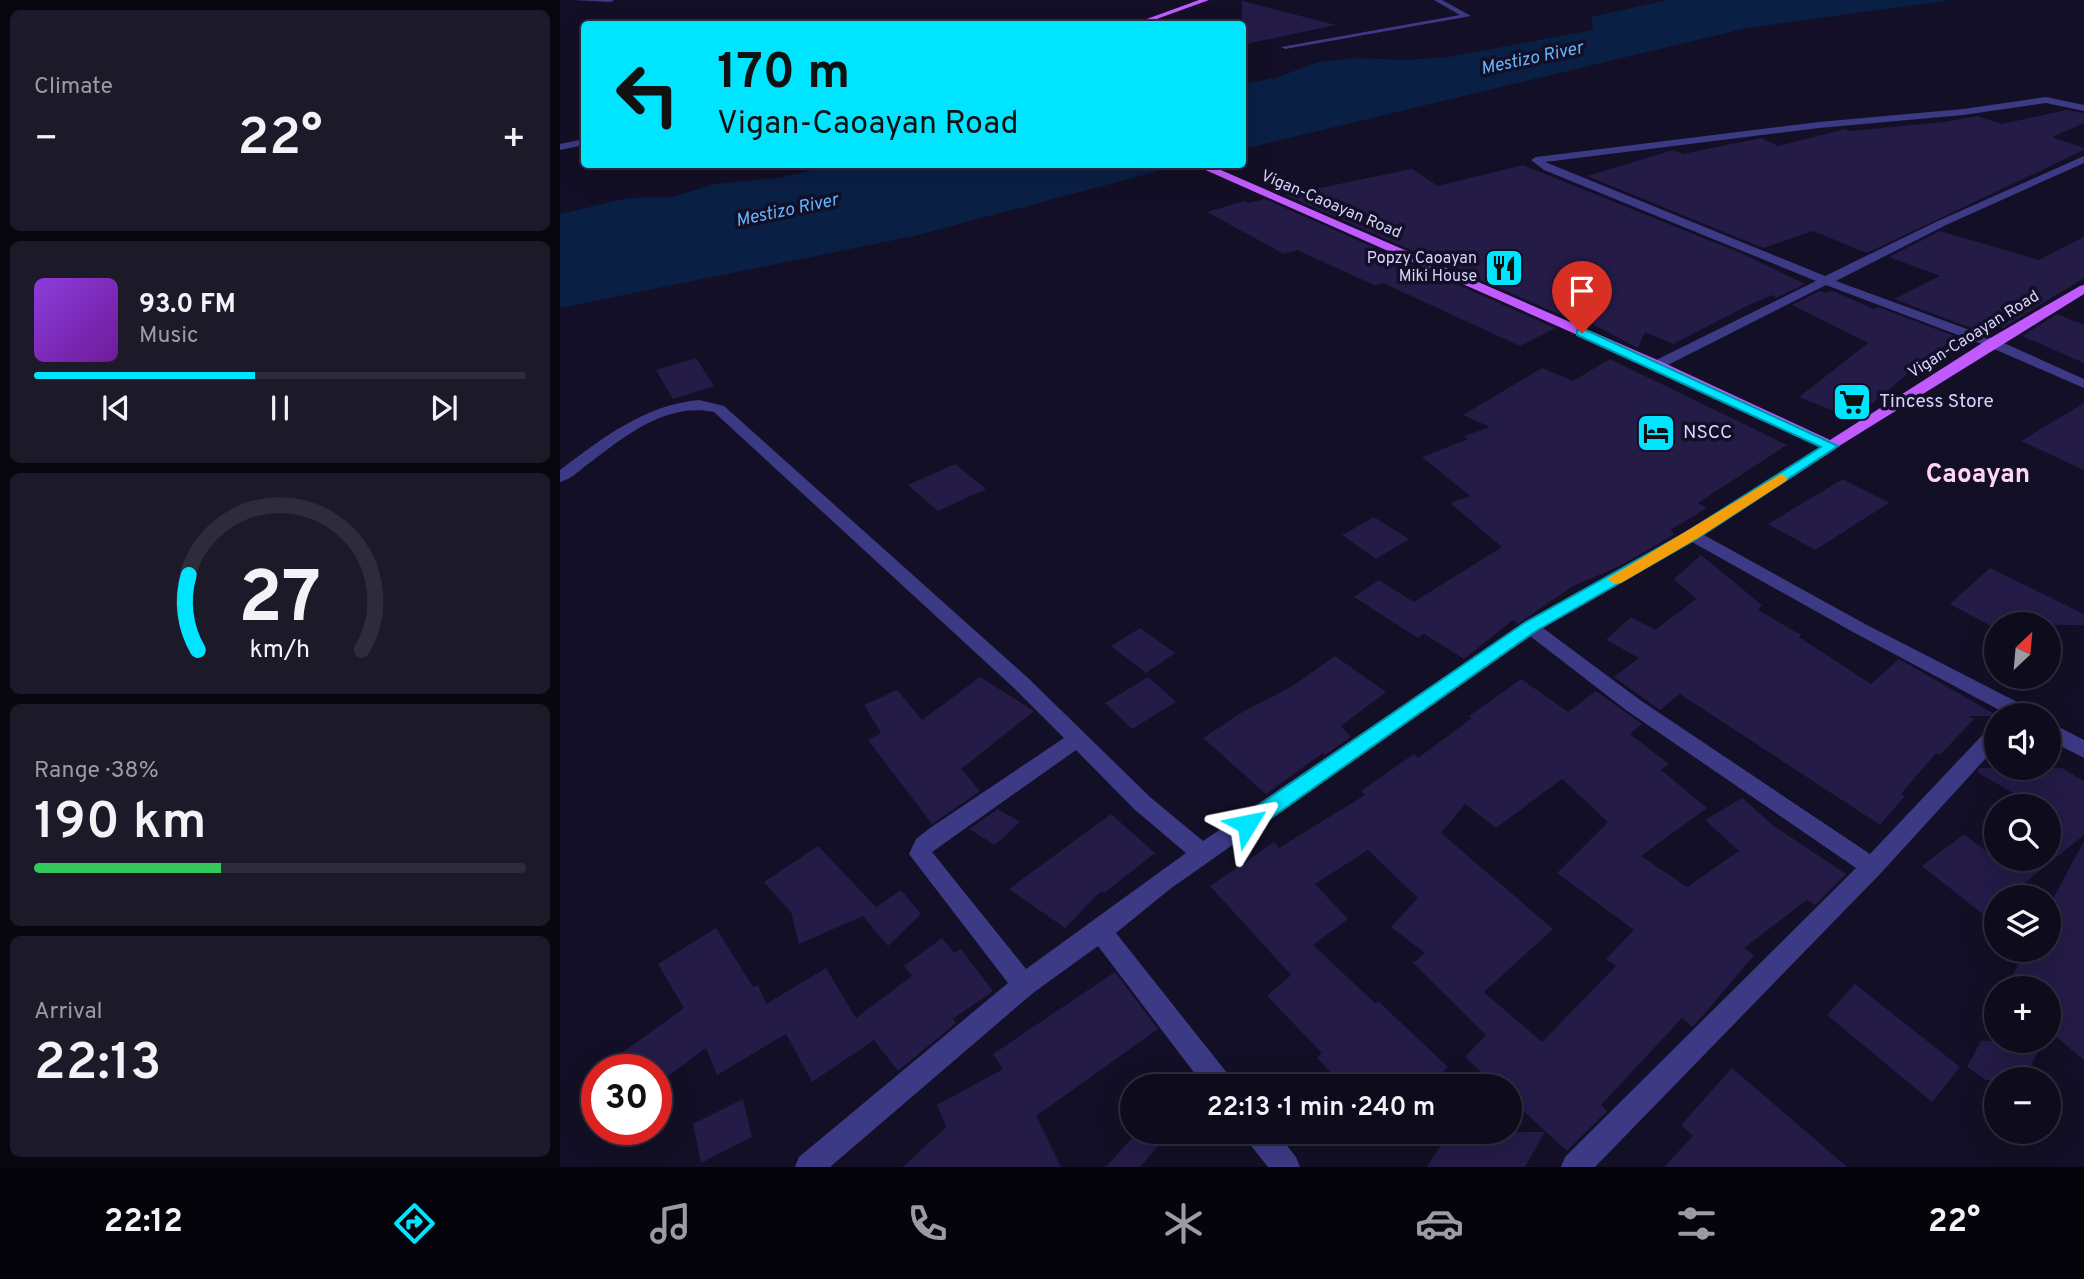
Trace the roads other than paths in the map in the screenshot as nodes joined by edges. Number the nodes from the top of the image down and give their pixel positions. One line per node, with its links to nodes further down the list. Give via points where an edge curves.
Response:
1 (576, 0): 2 (street)
2 (611, 0)
3 (1206, 0): 5 (main road)
4 (1437, 0): 6 (street, via 1467,16)
5 (1146, 21)
6 (1285, 47)
7 (2084, 108): 12 (street, via 2046,100 1536,160)
8 (581, 143): 9 (street)
9 (560, 147)
10 (2084, 159): 12 (street)
11 (1205, 168): 15 (main road, Vigan-Caoayan Road)
12 (1826, 281): 14 (street); 15 (street)
13 (2084, 289): 14 (main road, Vigan-Caoayan Road)
14 (1992, 343): 16 (street); 17 (main road, Vigan-Caoayan Road)
15 (1657, 365): 17 (main road, Vigan-Caoayan Road)
16 (2084, 384)
17 (1831, 446): 19 (street)
18 (560, 477): 23 (street, via 662,411 700,402 719,409)
19 (1692, 535): 20 (street); 21 (street)
20 (1530, 627): 26 (street); 27 (street, via 1633,705)
21 (1998, 703)
22 (2061, 737): 25 (street)
23 (1077, 739): 26 (street); 29 (street, via 938,834 920,854)
24 (1984, 746): 27 (street)
25 (2084, 750)
26 (1203, 854): 28 (street)
27 (1872, 867): 34 (street)
28 (1100, 931): 29 (street); 30 (street)
29 (1024, 985): 32 (street)
30 (1212, 1074)
31 (1268, 1144): 33 (street)
32 (809, 1167)
33 (1286, 1167)
34 (1575, 1167)

